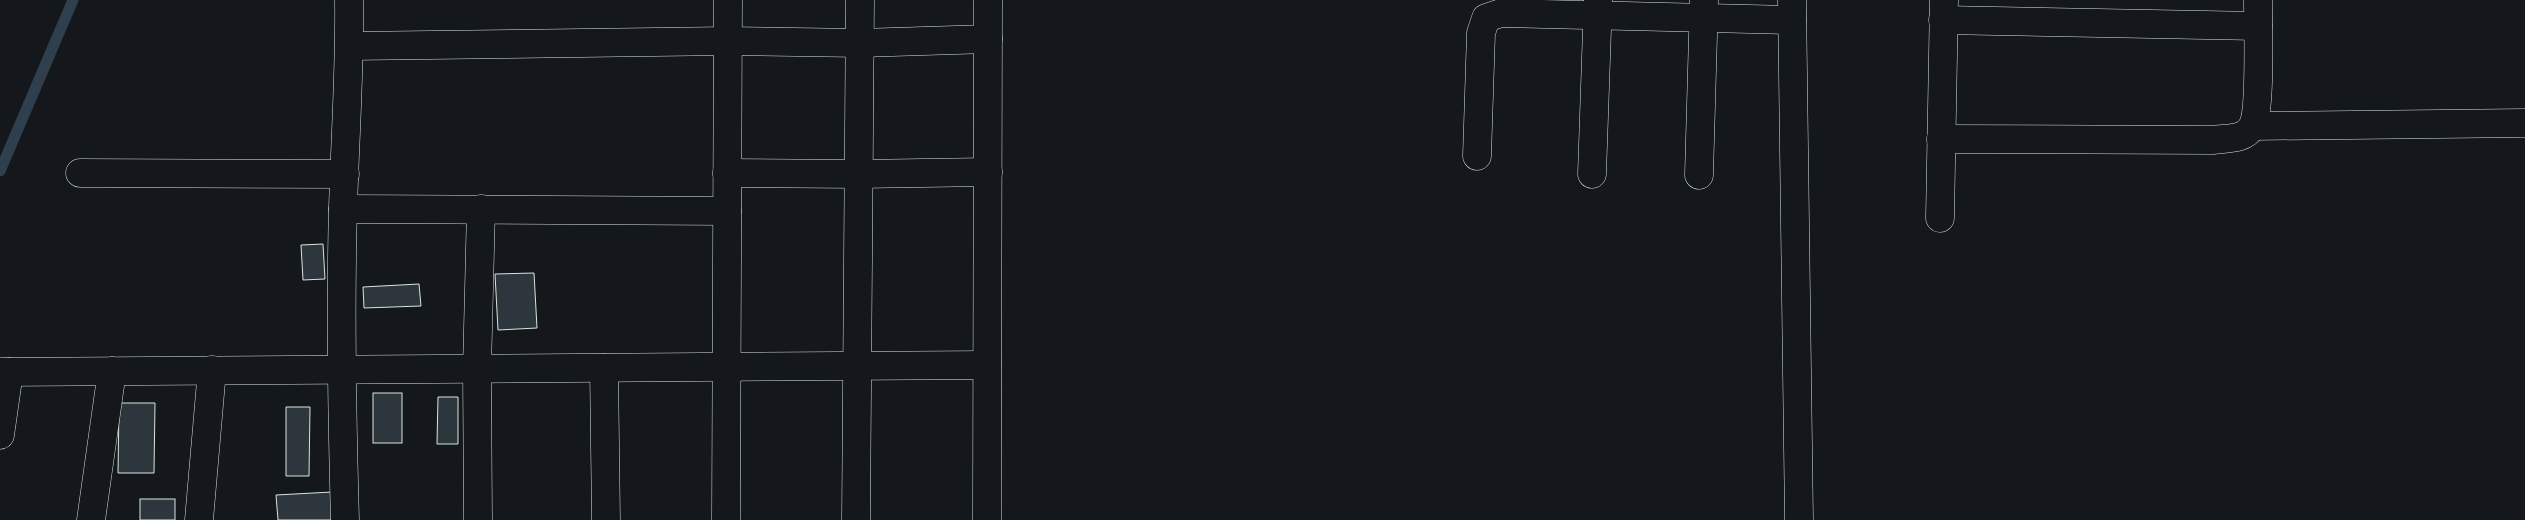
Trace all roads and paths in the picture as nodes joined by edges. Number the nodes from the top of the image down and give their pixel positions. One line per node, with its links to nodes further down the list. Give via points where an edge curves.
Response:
1 (349, 0): 14 (street)
2 (728, 0): 12 (street)
3 (860, 0): 13 (street)
4 (988, 0): 11 (street)
5 (1598, 8): 6 (street, via 1501,13); 7 (street); 24 (street)
6 (1486, 9): 18 (street, via 1481,33)
7 (1704, 9): 8 (street); 25 (street)
8 (1792, 10): 48 (street)
9 (1944, 10): 10 (street); 17 (street)
10 (2258, 13): 16 (street, via 2257,107)
11 (988, 40): 13 (street); 19 (street)
12 (728, 42): 13 (street); 14 (street); 21 (street)
13 (860, 43): 23 (street)
14 (350, 46): 22 (street)
15 (2525, 123): 16 (street)
16 (2252, 126): 17 (street, via 2242,137 2214,140)
17 (1941, 139): 29 (street)
18 (1477, 156)
19 (988, 172): 23 (street); 30 (street)
20 (80, 173): 22 (street)
21 (727, 173): 23 (street); 28 (street)
22 (345, 174): 26 (street)
23 (858, 174): 33 (street)
24 (1592, 174)
25 (1699, 176)
26 (343, 209): 27 (street); 34 (street)
27 (481, 209): 28 (street); 35 (street)
28 (727, 211): 32 (street)
29 (1940, 218)
30 (987, 366): 33 (street); 47 (street)
31 (604, 368): 32 (street); 35 (street); 44 (street)
32 (726, 368): 33 (street); 45 (street)
33 (856, 368): 46 (street)
34 (341, 369): 35 (street); 36 (street); 42 (street)
35 (477, 369): 43 (street)
36 (212, 370): 37 (street); 41 (street)
37 (112, 371): 38 (street); 40 (street)
38 (5, 372): 39 (street)
39 (0, 435)
40 (91, 520)
41 (199, 520)
42 (345, 520)
43 (478, 520)
44 (606, 520)
45 (726, 520)
46 (856, 520)
47 (988, 520)
48 (1798, 520)

